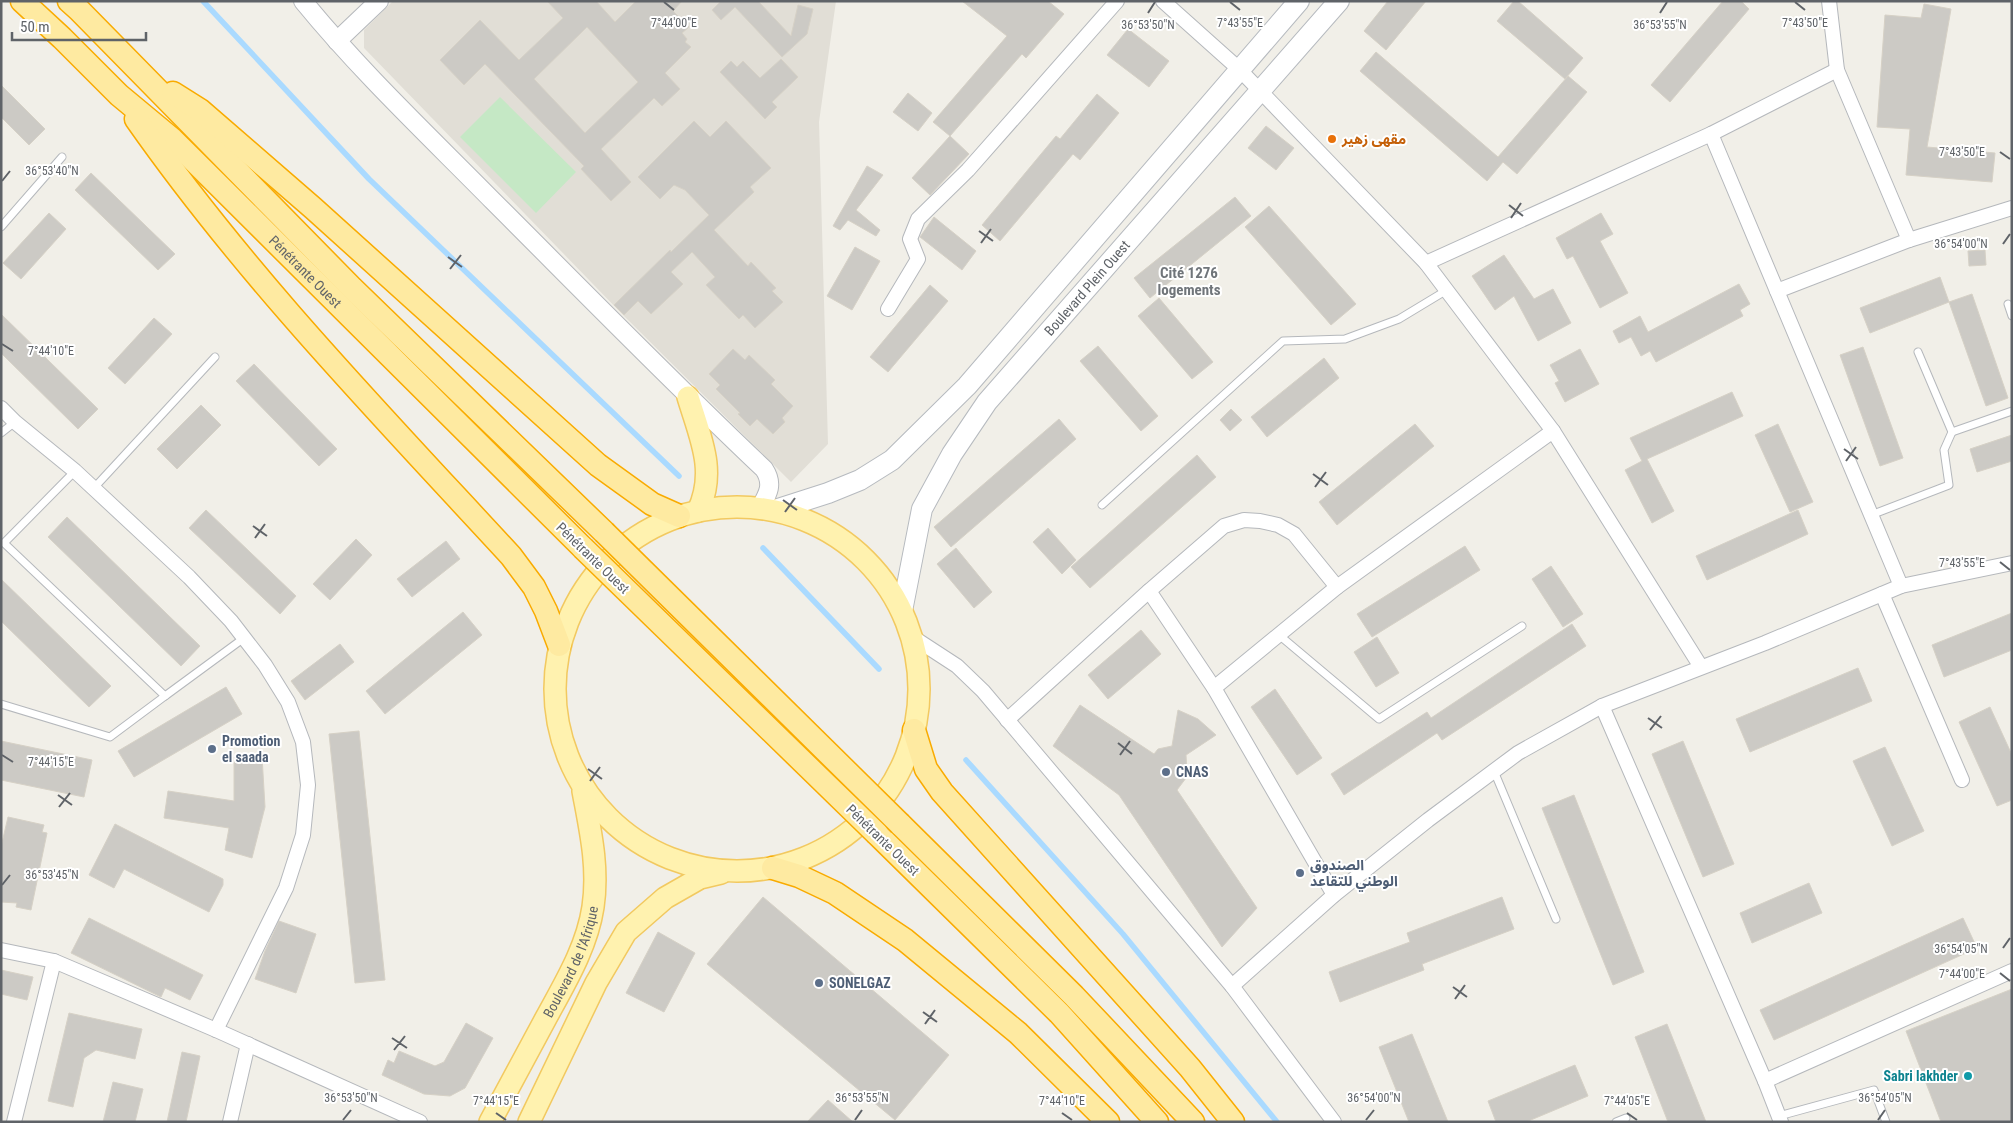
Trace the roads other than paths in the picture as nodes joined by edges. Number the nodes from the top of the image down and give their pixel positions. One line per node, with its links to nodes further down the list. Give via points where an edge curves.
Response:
1 (22, 1): 15 (highway, Pénétrante Ouest)
2 (303, 1): 10 (street)
3 (379, 1): 10 (street)
4 (1117, 1): 25 (street, via 968,170 918,219 910,239 918,259)
5 (1163, 1): 11 (street)
6 (1299, 1): 11 (main road, Boulevard Plein Ouest)
7 (1339, 1): 14 (main road, Boulevard Plein Ouest)
8 (1829, 1): 12 (street)
9 (75, 4): 13 (highway, Pénétrante Ouest)
10 (337, 41): 29 (street)
11 (1239, 69): 14 (street); 39 (main road, Boulevard Plein Ouest, via 967,386 892,460 860,480 828,493)
12 (1837, 70): 16 (street); 20 (street)
13 (139, 71): 40 (highway, via 200,110 598,465 652,504); 83 (highway, Pénétrante Ouest, bridge, via 352,288 1074,996)
14 (1259, 91): 21 (street); 47 (main road, Boulevard Plein Ouest, via 987,402 952,454 922,509)
15 (119, 95): 52 (highway, via 161,155 245,260 344,375 511,556 534,587); 82 (highway, Pénétrante Ouest, bridge, via 172,139 583,548 1059,1014)
16 (1711, 134): 21 (street); 23 (street)
17 (62, 157): 19 (lane)
18 (2012, 208): 20 (street)
19 (1, 227)
20 (1909, 240): 23 (street)
21 (1426, 263): 22 (street)
22 (1447, 290): 33 (street); 38 (lane, via 1399,319 1345,339 1283,341)
23 (1777, 291): 41 (street)
24 (2008, 304): 26 (lane)
25 (888, 309)
26 (2012, 316)
27 (1918, 352): 34 (lane)
28 (215, 357): 37 (lane)
29 (688, 397): 39 (street, via 764,469 770,488); 40 (main road, via 708,471 706,492)
30 (1, 408): 32 (street)
31 (2012, 411): 34 (lane)
32 (15, 422): 35 (lane); 36 (street)
33 (1553, 431): 44 (street); 53 (street)
34 (1952, 432): 41 (lane, via 1944,450 1949,485)
35 (1, 433)
36 (75, 471): 37 (street); 55 (lane, via 4,543)
37 (94, 488): 51 (street, via 189,577)
38 (1102, 505)
39 (767, 509): 40 (main road, via 739,506); 47 (main road, via 814,524 850,546 880,575)
40 (689, 513): 52 (main road, via 638,535 603,565 576,602)
41 (1871, 515): 43 (street)
42 (2012, 563): 43 (street)
43 (1901, 586): 46 (street)
44 (1337, 587): 45 (street, via 1294,534 1278,525 1244,520 1224,526); 49 (street)
45 (1148, 591): 54 (street); 58 (street)
46 (1882, 594): 53 (street); 61 (street)
47 (902, 611): 50 (main road)
48 (1522, 626): 49 (lane, via 1379,719)
49 (1279, 635): 54 (street)
50 (911, 636): 58 (street, via 957,666); 59 (main road, via 919,673)
51 (244, 638): 55 (lane); 71 (street, via 266,664 288,702 303,742 308,785 304,835 286,888)
52 (559, 646): 62 (main road, via 554,682 556,719 566,755)
53 (1701, 667): 57 (street)
54 (1214, 688): 65 (street)
55 (165, 696): 56 (lane, via 110,737)
56 (1, 704)
57 (1602, 706): 60 (street, via 1518,753); 73 (street)
58 (1008, 720): 70 (street)
59 (914, 730): 63 (main road, via 896,776 878,804 848,834 812,855); 84 (highway, via 926,769 942,792 1190,1068)
60 (1494, 771): 65 (street); 66 (lane)
61 (1962, 780)
62 (582, 788): 64 (main road, via 610,821 644,847 683,864); 79 (main road, Boulevard de l'Afrique, via 594,848 593,908 572,970)
63 (773, 868): 64 (main road); 81 (highway, via 800,876 835,893 905,940 1018,1033)
64 (726, 872): 80 (main road, via 700,878 665,898 626,932 596,983)
65 (1334, 895): 70 (street)
66 (1556, 919)
67 (1, 950): 68 (street)
68 (54, 961): 71 (street); 76 (street)
69 (2012, 971): 73 (street)
70 (1232, 986): 85 (street)
71 (216, 1030): 72 (street)
72 (248, 1044): 77 (street); 78 (street)
73 (1766, 1081): 75 (street)
74 (1626, 1118): 86 (lane)
75 (1780, 1119): 87 (lane, via 1874,1090)
76 (14, 1122)
77 (230, 1122)
78 (420, 1122)
79 (490, 1122)
80 (529, 1122)
81 (1108, 1122)
82 (1157, 1122)
83 (1193, 1122)
84 (1233, 1122)
85 (1334, 1122)
86 (1616, 1122)
87 (1886, 1122)

